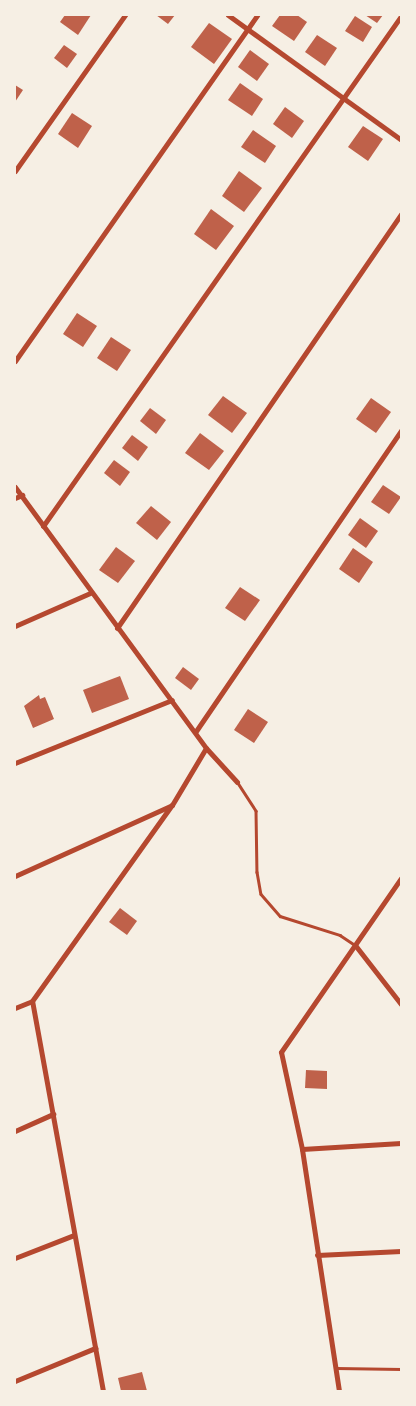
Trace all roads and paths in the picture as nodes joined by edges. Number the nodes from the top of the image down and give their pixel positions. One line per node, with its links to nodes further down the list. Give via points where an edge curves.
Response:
1 (124, 15): 8 (street)
2 (228, 15): 5 (street)
3 (258, 15): 5 (street)
4 (401, 16): 6 (street)
5 (248, 29): 6 (street); 10 (street)
6 (344, 98): 7 (street); 15 (street)
7 (401, 140)
8 (15, 172)
9 (401, 214): 18 (street)
10 (15, 361)
11 (401, 430): 20 (street)
12 (15, 487): 13 (street)
13 (22, 495): 14 (street); 15 (street)
14 (15, 498)
15 (43, 526): 16 (street)
16 (90, 593): 17 (street); 18 (street)
17 (15, 626)
18 (117, 628): 19 (street)
19 (172, 700): 20 (street); 22 (street)
20 (196, 731): 21 (street)
21 (206, 748): 23 (street); 24 (street)
22 (15, 763)
23 (237, 782): 27 (lane, via 256,811 257,872 261,894 280,916 340,935)
24 (172, 805): 25 (street); 28 (street)
25 (15, 876)
26 (401, 878): 27 (street)
27 (355, 945): 29 (street); 34 (street, via 281,1052)
28 (32, 1001): 30 (street); 31 (street)
29 (401, 1004)
30 (15, 1008)
31 (53, 1114): 32 (street); 35 (street)
32 (15, 1130)
33 (401, 1143): 34 (street)
34 (302, 1148): 37 (street)
35 (74, 1235): 38 (street); 39 (street)
36 (401, 1251): 37 (street)
37 (318, 1255): 40 (street)
38 (15, 1258)
39 (95, 1348): 42 (street); 43 (street)
40 (336, 1368): 41 (lane); 44 (street)
41 (401, 1369)
42 (15, 1381)
43 (103, 1391)
44 (340, 1391)

